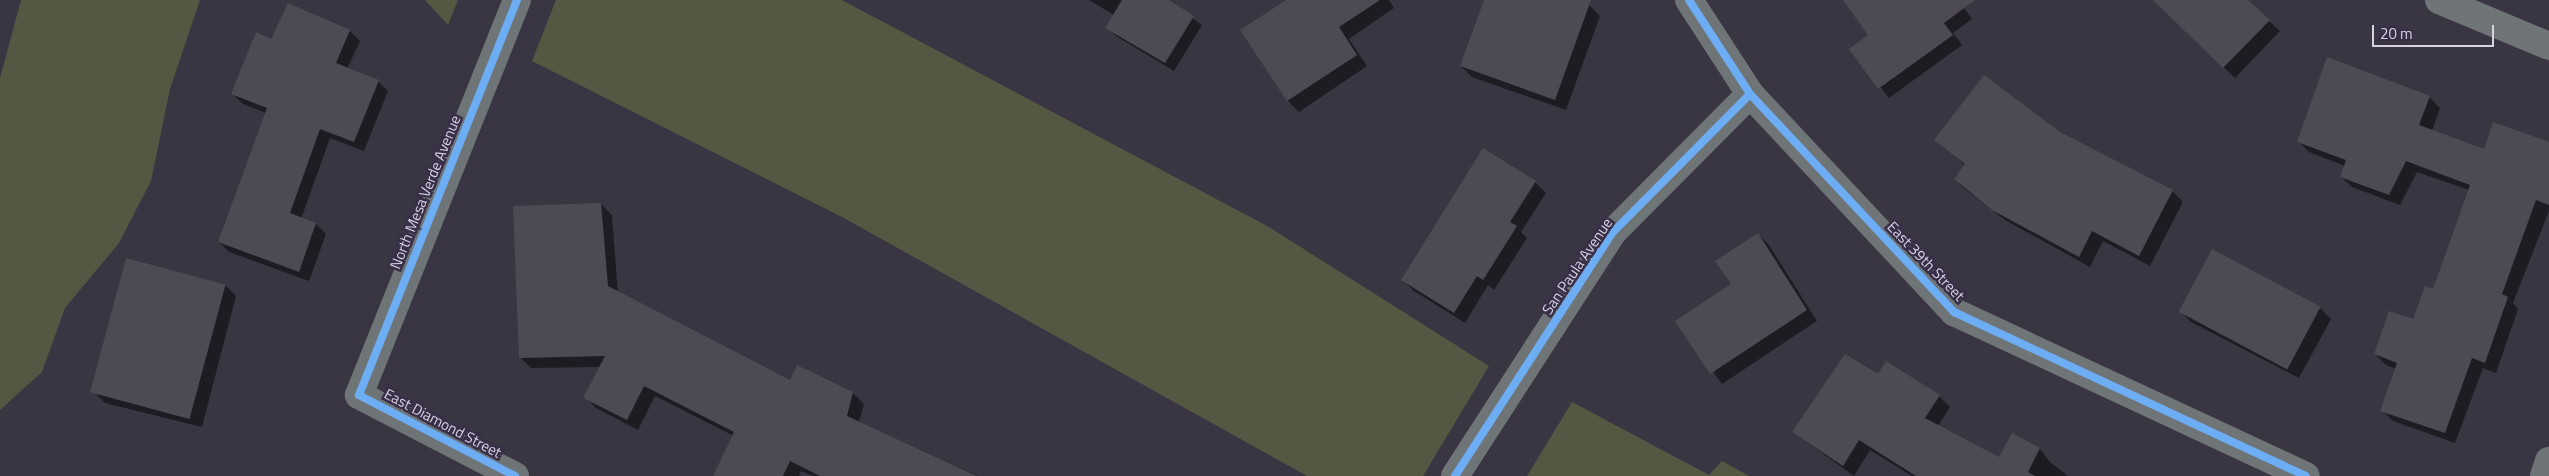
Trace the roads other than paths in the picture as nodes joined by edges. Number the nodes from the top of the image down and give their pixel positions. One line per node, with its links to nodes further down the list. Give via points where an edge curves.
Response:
1 (517, 0): 6 (street, North Mesa Verde Avenue)
2 (1689, 0): 5 (street, East 39th Street)
3 (2439, 0): 4 (street)
4 (2549, 46)
5 (1750, 94): 9 (street, San Paula Avenue, via 1613,232); 10 (street, East 39th Street, via 1954,312)
6 (359, 394): 8 (street, East Diamond Street)
7 (2549, 461): 11 (street)
8 (515, 476)
9 (1455, 476)
10 (2306, 476)
11 (2544, 476)

